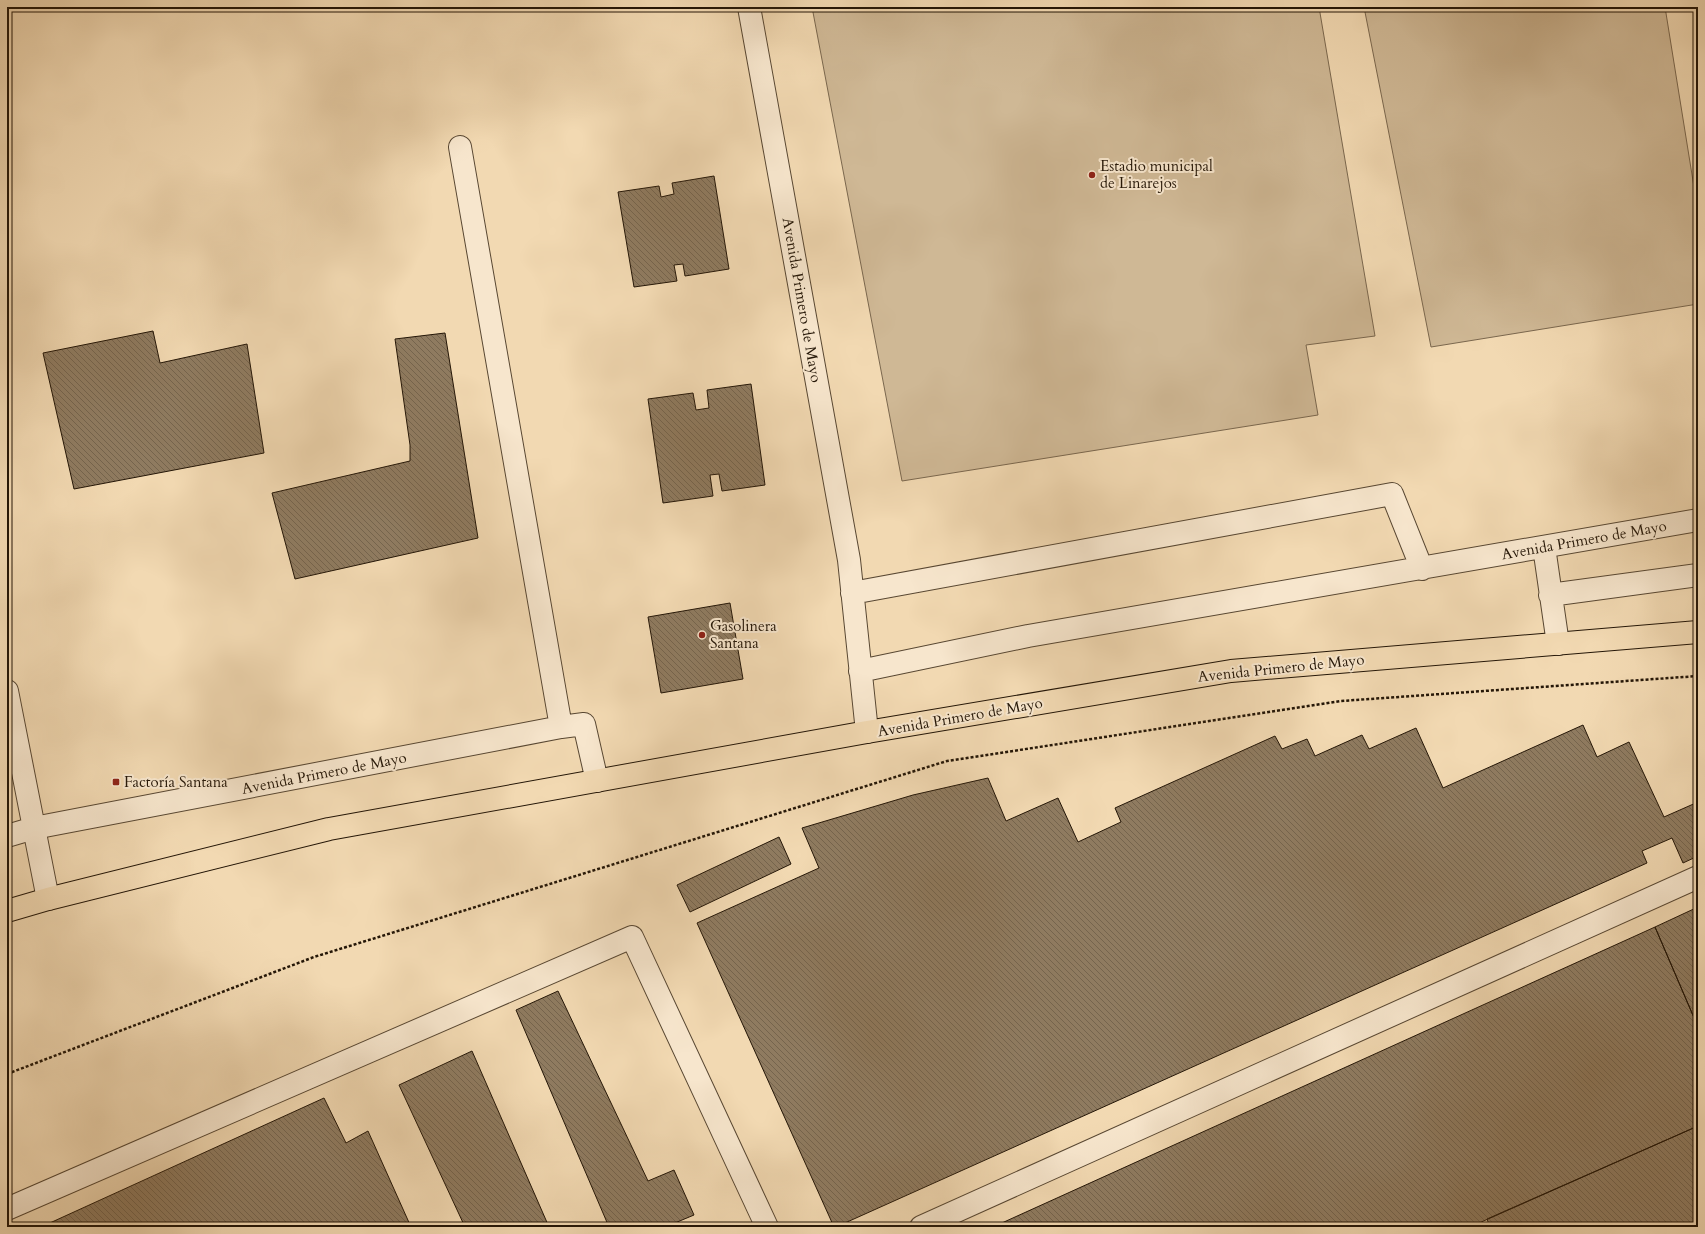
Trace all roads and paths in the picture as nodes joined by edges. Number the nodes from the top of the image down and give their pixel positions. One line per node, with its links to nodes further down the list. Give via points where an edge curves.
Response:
1 (749, 7): 7 (street, Avenida Primero de Mayo, via 849,560)
2 (460, 146): 14 (street)
3 (1698, 520): 4 (street, Avenida Primero de Mayo)
4 (1544, 547): 5 (street, Avenida Primero de Mayo); 8 (street)
5 (1422, 569): 7 (street, via 1392,494); 11 (street, Avenida Primero de Mayo, via 1028,636)
6 (1698, 575): 8 (street)
7 (852, 592): 11 (street, Avenida Primero de Mayo)
8 (1550, 595): 10 (street)
9 (1698, 632): 10 (main road, Avenida Primero de Mayo)
10 (1558, 644): 15 (main road, Avenida Primero de Mayo, via 1231,671)
11 (860, 671): 15 (street, Avenida Primero de Mayo)
12 (1698, 676): 22 (path, via 1340,701 947,761 314,957)
13 (7, 691): 17 (street)
14 (561, 727): 16 (street, Avenida Primero de Mayo, via 584,724); 17 (street, Avenida Primero de Mayo)
15 (867, 732): 16 (main road, Avenida Primero de Mayo)
16 (597, 781): 20 (main road, Avenida Primero de Mayo, via 328,829)
17 (34, 828): 18 (street, Avenida Primero de Mayo); 20 (street)
18 (7, 836)
19 (1698, 877): 25 (street)
20 (48, 899): 21 (main road, Avenida Primero de Mayo)
21 (7, 912)
22 (7, 1074)
23 (7, 1209): 24 (street, via 632,937)
24 (767, 1227)
25 (921, 1227)

